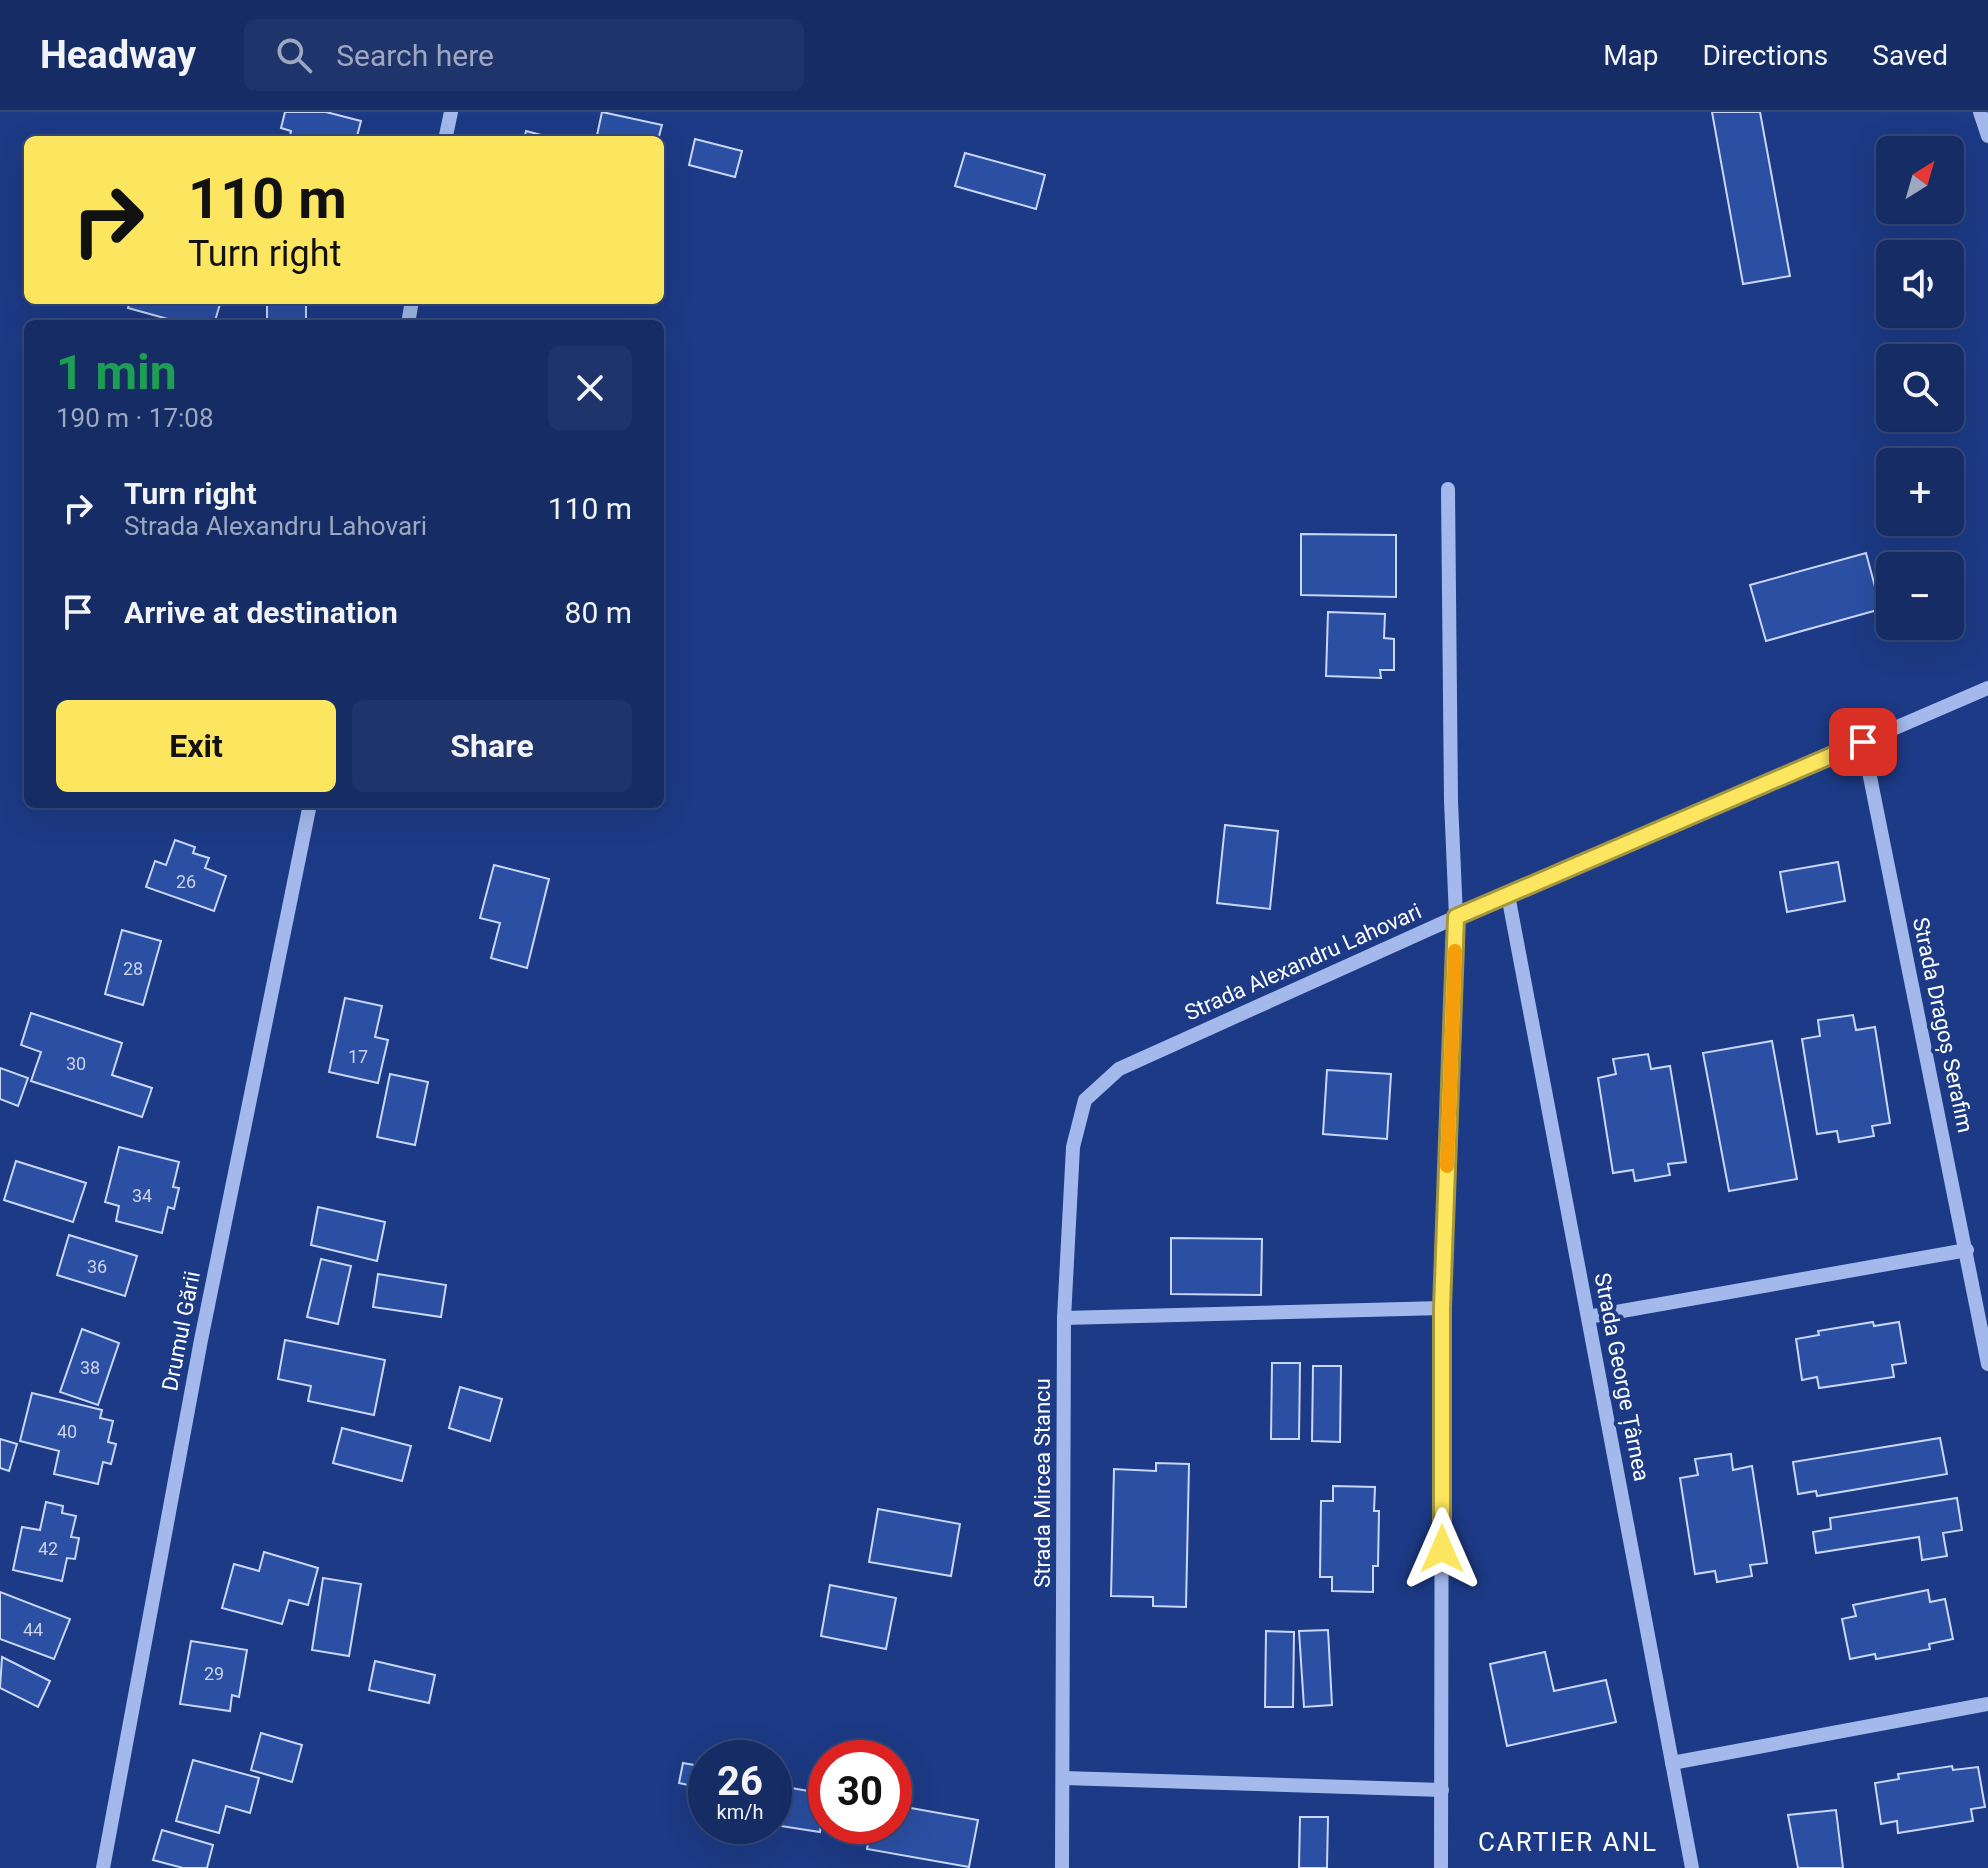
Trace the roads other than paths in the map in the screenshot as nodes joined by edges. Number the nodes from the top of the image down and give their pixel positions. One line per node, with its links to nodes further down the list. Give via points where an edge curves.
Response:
1 (451, 112): 3 (street)
2 (1980, 112): 4 (street)
3 (446, 136)
4 (1988, 136)
5 (1448, 489): 10 (street)
6 (1988, 688): 7 (street, Strada Alexandru Lahovari)
7 (1863, 742): 9 (street, Strada Alexandru Lahovari); 12 (street, Strada Dragoș Serafim)
8 (309, 808): 21 (street, Drumul Gării, via 201,1340)
9 (1508, 895): 10 (street, Strada Alexandru Lahovari); 14 (street, Strada George Țârnea)
10 (1456, 917): 11 (street, Strada Alexandru Lahovari, via 1119,1069); 13 (street)
11 (1085, 1100): 15 (street, Strada Mircea Stancu, via 1073,1147)
12 (1967, 1250): 14 (street); 16 (street, Strada Dragoș Serafim)
13 (1442, 1308): 15 (street); 20 (street)
14 (1588, 1317): 18 (street, Strada George Țârnea)
15 (1064, 1318): 19 (street, Strada Mircea Stancu)
16 (1988, 1364)
17 (1988, 1704): 18 (street)
18 (1672, 1763): 24 (street, Strada George Țârnea)
19 (1064, 1778): 20 (street); 22 (street, Strada Mircea Stancu)
20 (1442, 1790): 23 (street)
21 (103, 1868)
22 (1062, 1868)
23 (1441, 1868)
24 (1692, 1868)

